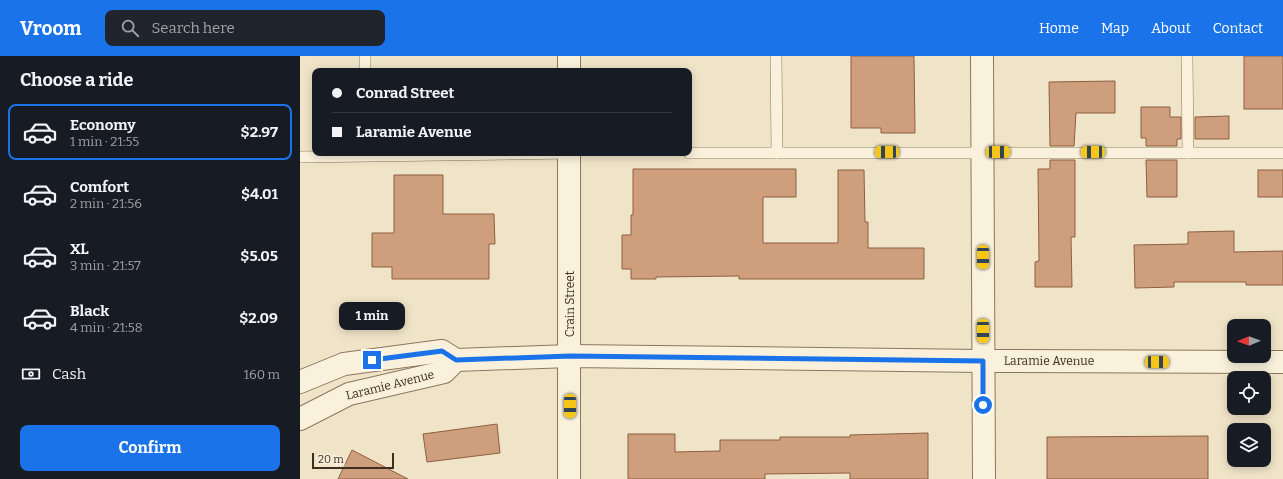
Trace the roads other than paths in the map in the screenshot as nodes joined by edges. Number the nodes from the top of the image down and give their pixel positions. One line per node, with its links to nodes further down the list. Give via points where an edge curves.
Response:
1 (365, 56): 6 (lane)
2 (569, 56): 7 (street)
3 (776, 56): 10 (lane)
4 (982, 56): 8 (street)
5 (1187, 56): 11 (lane)
6 (366, 68)
7 (569, 68)
8 (982, 152): 10 (lane); 11 (lane); 18 (street)
9 (692, 153): 10 (lane)
10 (776, 153)
11 (1188, 153): 12 (lane)
12 (1283, 153)
13 (322, 156): 15 (lane)
14 (569, 156): 16 (street, Crain Street)
15 (300, 157)
16 (570, 356): 17 (street, Laramie Avenue); 18 (street, Laramie Avenue); 22 (street, Crain Street)
17 (456, 360): 20 (street, Laramie Avenue, via 442,351 344,364); 21 (street, Laramie Avenue, via 444,372 349,394)
18 (983, 361): 19 (street, Laramie Avenue); 23 (street)
19 (1283, 362)
20 (300, 382)
21 (300, 419)
22 (569, 479)
23 (984, 479)

